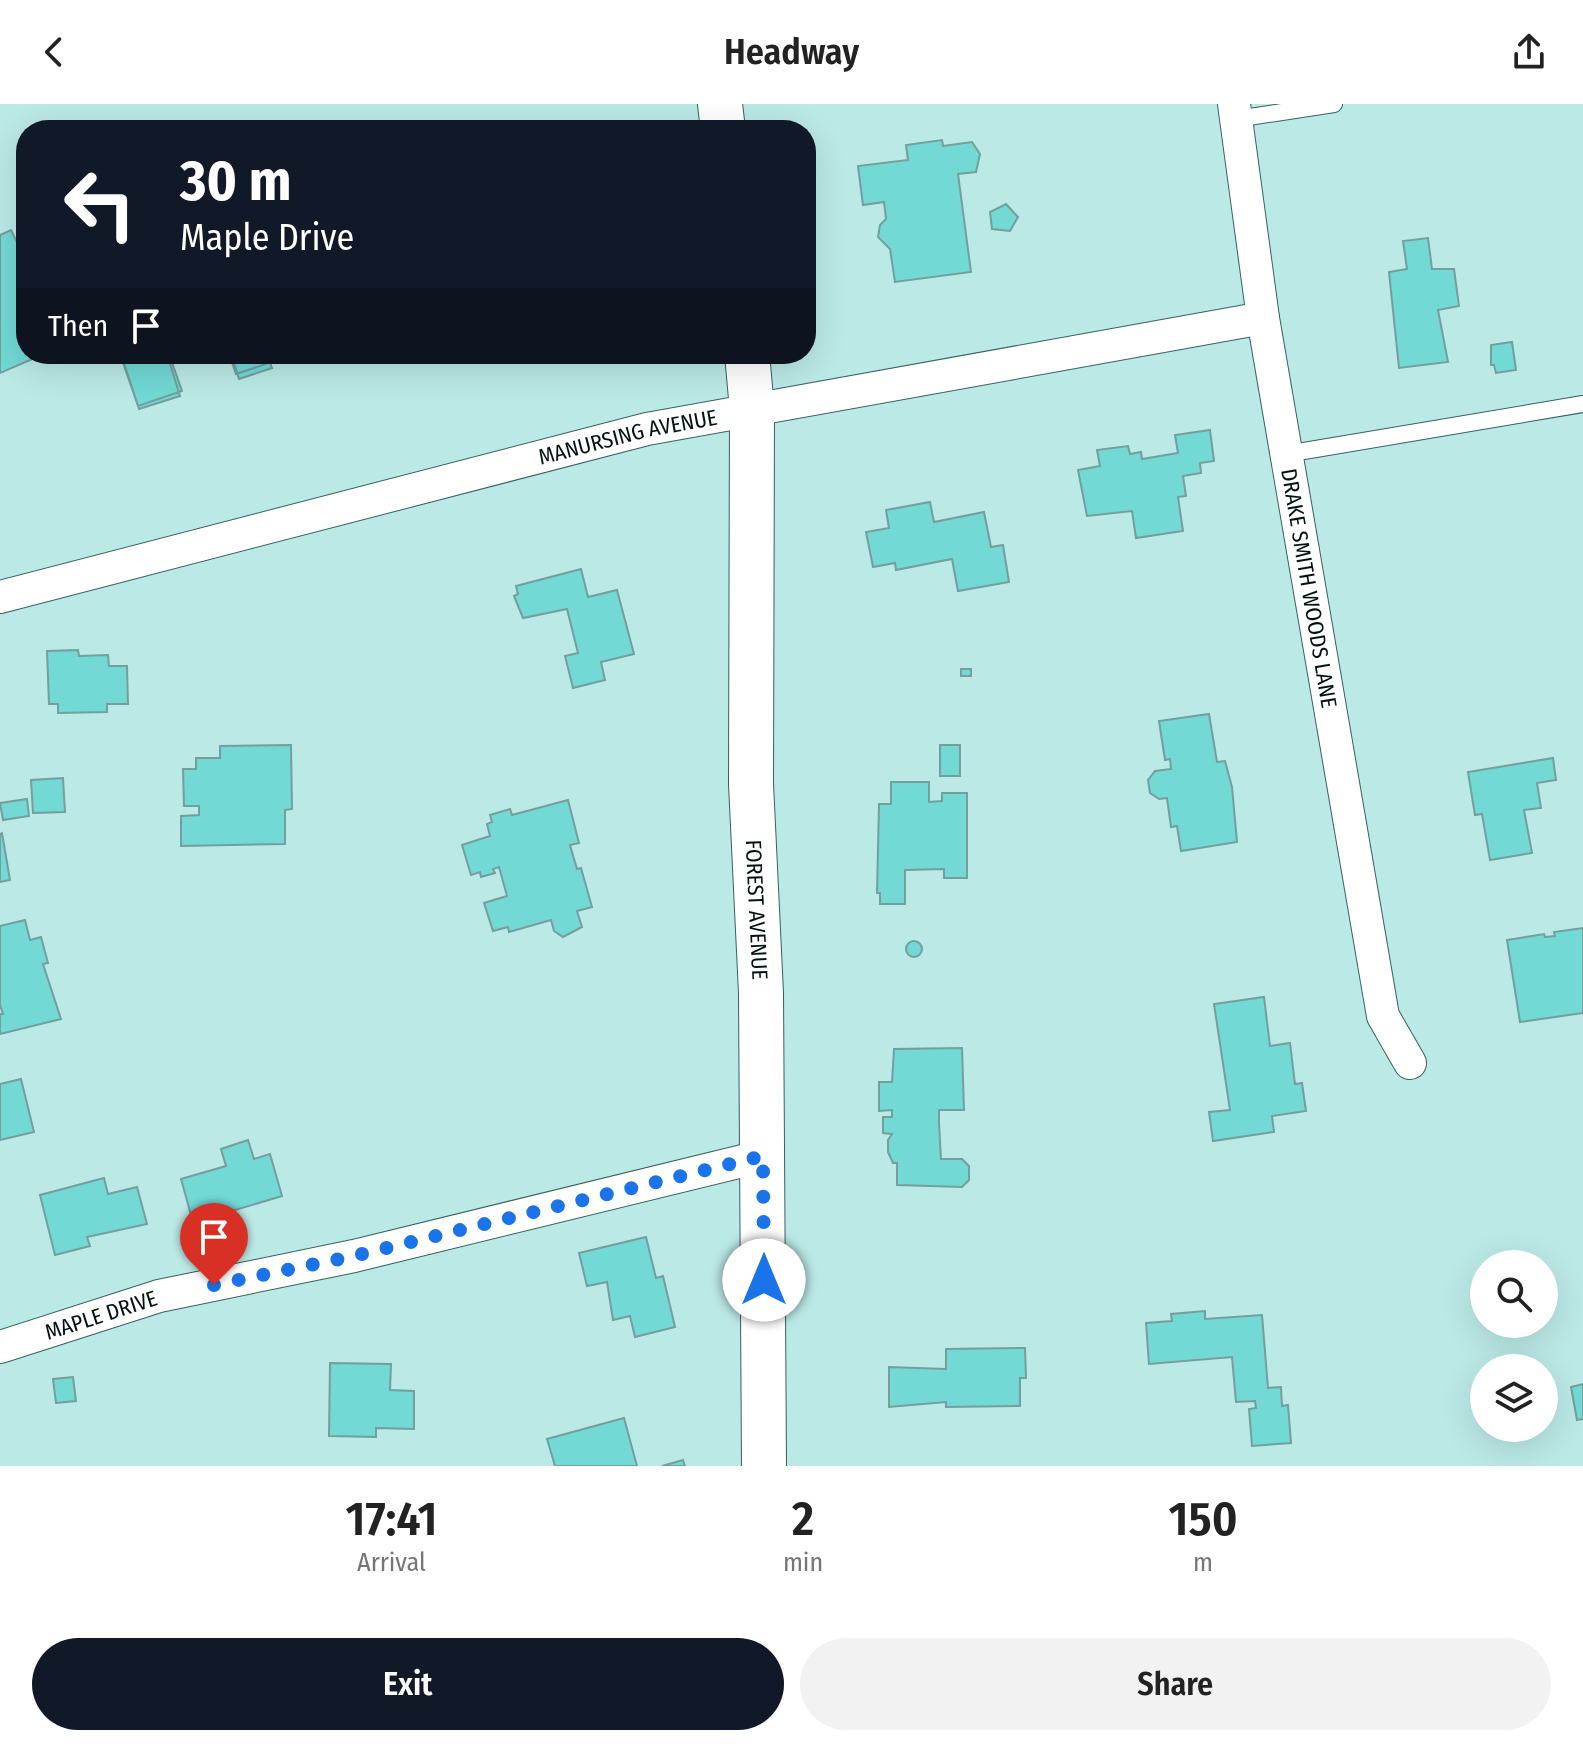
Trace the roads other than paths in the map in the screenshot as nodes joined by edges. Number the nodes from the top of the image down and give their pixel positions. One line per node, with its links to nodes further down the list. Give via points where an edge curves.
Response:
1 (1334, 104): 2 (lane)
2 (1235, 111): 3 (street, DRAKE SMITH WOODS LANE)
3 (1263, 318): 6 (street, MANURSING AVENUE); 7 (street, DRAKE SMITH WOODS LANE)
4 (748, 364): 6 (street, FOREST AVENUE)
5 (1583, 404): 7 (lane)
6 (752, 409): 8 (street, MANURSING AVENUE, via 632,433); 10 (street, FOREST AVENUE, via 751,784)
7 (1286, 454): 9 (street, DRAKE SMITH WOODS LANE, via 1383,1016)
8 (0, 597)
9 (1410, 1063)
10 (763, 1156): 11 (street, MAPLE DRIVE, via 354,1256 159,1296); 12 (street, FOREST AVENUE)
11 (0, 1347)
12 (764, 1466)

